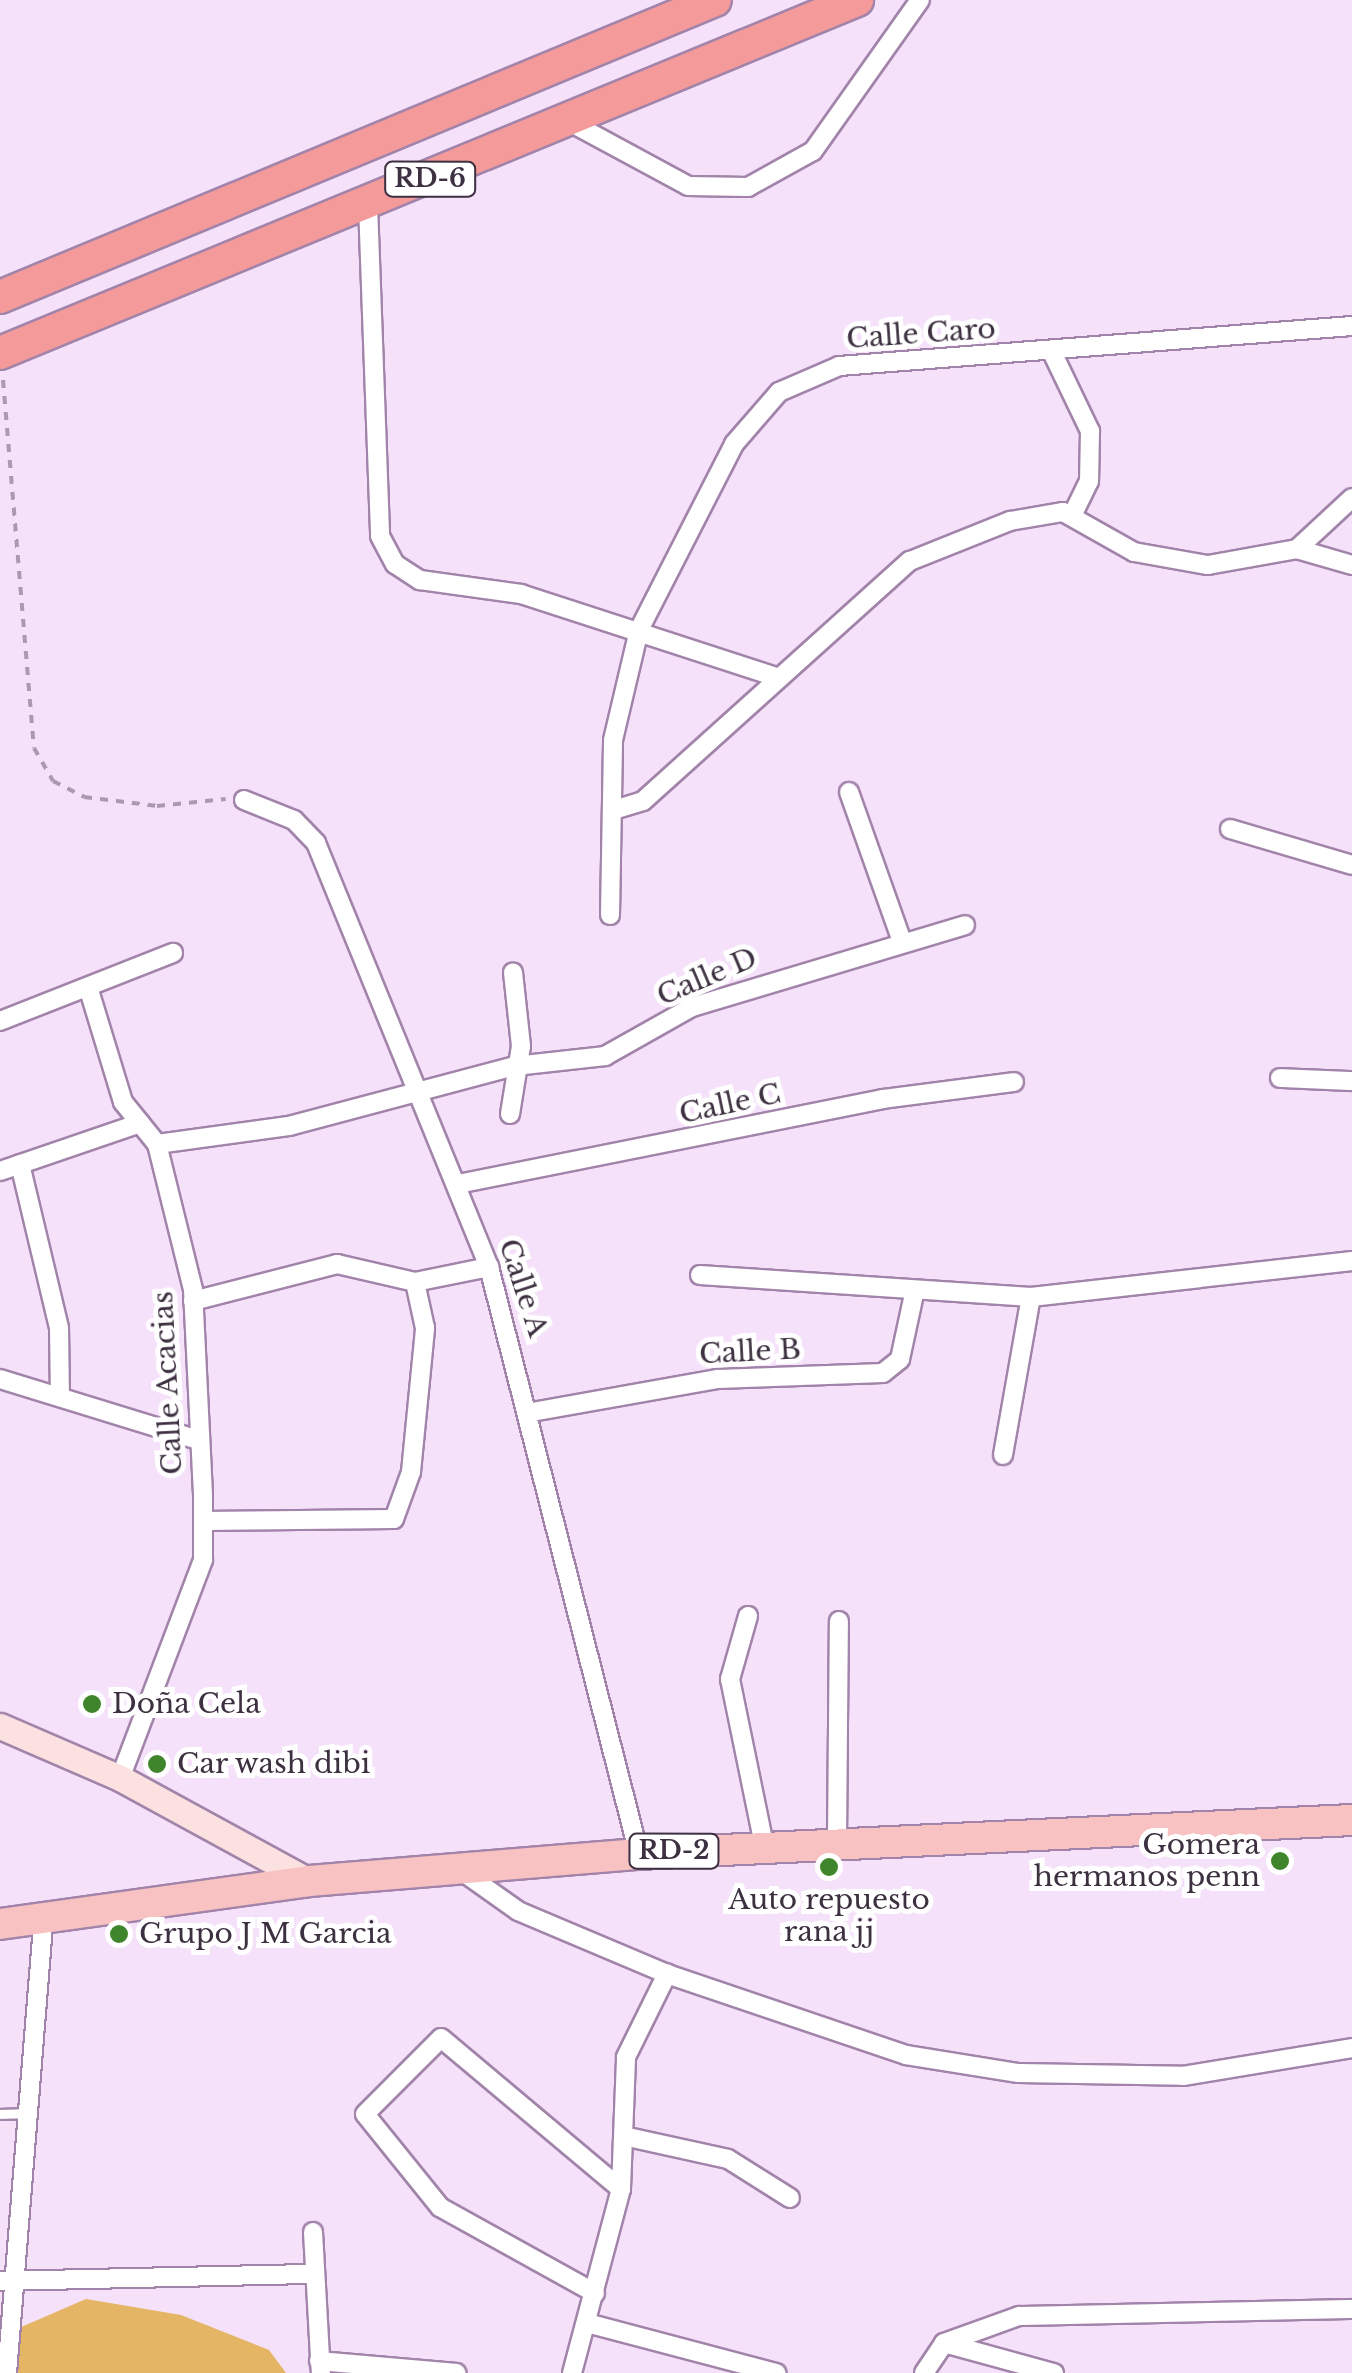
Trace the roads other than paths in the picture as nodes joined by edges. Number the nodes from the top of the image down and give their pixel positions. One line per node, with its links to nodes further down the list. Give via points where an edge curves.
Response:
1 (715, 0): 6 (highway, RD-6)
2 (858, 0): 4 (highway, RD-6)
3 (920, 0): 4 (street, via 813,151 748,188 681,184)
4 (568, 121): 5 (highway, RD-6)
5 (368, 204): 9 (highway, RD-6); 14 (street, via 388,554 420,580 521,594)
6 (0, 297)
7 (1352, 326): 8 (street, Calle Caro, via 1239,328)
8 (1052, 352): 11 (street, via 1090,431 1089,481); 14 (street, Calle Caro, via 838,366 778,392 734,444)
9 (1, 363)
10 (1352, 498): 12 (street)
11 (1073, 514): 12 (street, via 1134,552 1208,565); 15 (street, via 1044,511 914,558)
12 (1297, 549): 13 (street)
13 (1352, 565)
14 (639, 630): 15 (street); 18 (street, Calle Caro, via 613,740)
15 (774, 676): 18 (street, via 643,801)
16 (849, 792): 23 (street)
17 (244, 800): 32 (street, Calle A, via 294,820 316,843)
18 (618, 809): 21 (street, Calle Caro)
19 (1230, 830): 20 (street)
20 (1352, 865)
21 (610, 915)
22 (966, 925): 23 (street, Calle D)
23 (902, 942): 28 (street, Calle D, via 692,1008 621,1052)
24 (172, 954): 26 (street)
25 (513, 972): 28 (street)
26 (90, 990): 27 (street); 34 (street, Calle Acacias, via 123,1102)
27 (0, 1020)
28 (515, 1066): 32 (street, Calle D); 33 (street)
29 (1280, 1078): 31 (street)
30 (1014, 1082): 38 (street, Calle C, via 883,1098)
31 (1352, 1082)
32 (416, 1097): 35 (street, Calle D); 38 (street, Calle A)
33 (510, 1114)
34 (140, 1123): 35 (street, Calle Acacias); 36 (street)
35 (156, 1144): 45 (street, Calle Acacias)
36 (20, 1164): 37 (street); 47 (street, via 59,1328)
37 (0, 1171)
38 (458, 1184): 40 (street, Calle A)
39 (1352, 1262): 44 (street)
40 (489, 1266): 42 (street); 48 (street, Calle A)
41 (700, 1275): 43 (street)
42 (415, 1282): 45 (street, via 337,1264); 51 (street, via 426,1328 411,1472 394,1519)
43 (914, 1294): 44 (street); 48 (street, Calle B, via 901,1355 884,1373 718,1379)
44 (1031, 1297): 50 (street)
45 (193, 1301): 49 (street, Calle Acacias)
46 (0, 1379): 47 (street)
47 (60, 1397): 49 (street)
48 (532, 1412): 59 (street, Calle A)
49 (195, 1440): 51 (street, Calle Acacias)
50 (1002, 1455)
51 (203, 1521): 55 (street, Calle Acacias, via 203,1560 176,1645)
52 (748, 1616): 58 (street, via 730,1678)
53 (839, 1621): 57 (street)
54 (0, 1726): 55 (main road)
55 (120, 1778): 61 (main road)
56 (1352, 1820): 57 (main road, RD-2)
57 (837, 1839): 58 (main road, RD-2)
58 (764, 1844): 59 (main road, RD-2)
59 (639, 1854): 60 (main road, RD-2)
60 (463, 1872): 61 (main road, RD-2); 64 (street, via 518,1911)
61 (309, 1881): 62 (main road, RD-2)
62 (44, 1916): 63 (main road, RD-2); 66 (street)
63 (0, 1924)
64 (666, 1974): 65 (street, via 906,2055 1018,2073 1183,2076); 68 (street, via 636,2021 626,2057)
65 (1352, 2048)
66 (29, 2113): 67 (lane); 73 (street)
67 (0, 2114)
68 (628, 2137): 69 (street); 70 (street, via 728,2159)
69 (620, 2189): 74 (street); 74 (street, via 442,2038 365,2114 440,2207)
70 (790, 2198)
71 (313, 2232): 72 (street)
72 (312, 2274): 73 (street); 78 (street)
73 (8, 2281): 79 (street)
74 (595, 2293): 76 (street)
75 (1352, 2309): 77 (street, via 1019,2316)
76 (587, 2322): 81 (street); 82 (street)
77 (944, 2343): 83 (street); 84 (street)
78 (320, 2367): 80 (street)
79 (7, 2373)
80 (456, 2373)
81 (572, 2373)
82 (776, 2373)
83 (924, 2373)
84 (1054, 2373)

